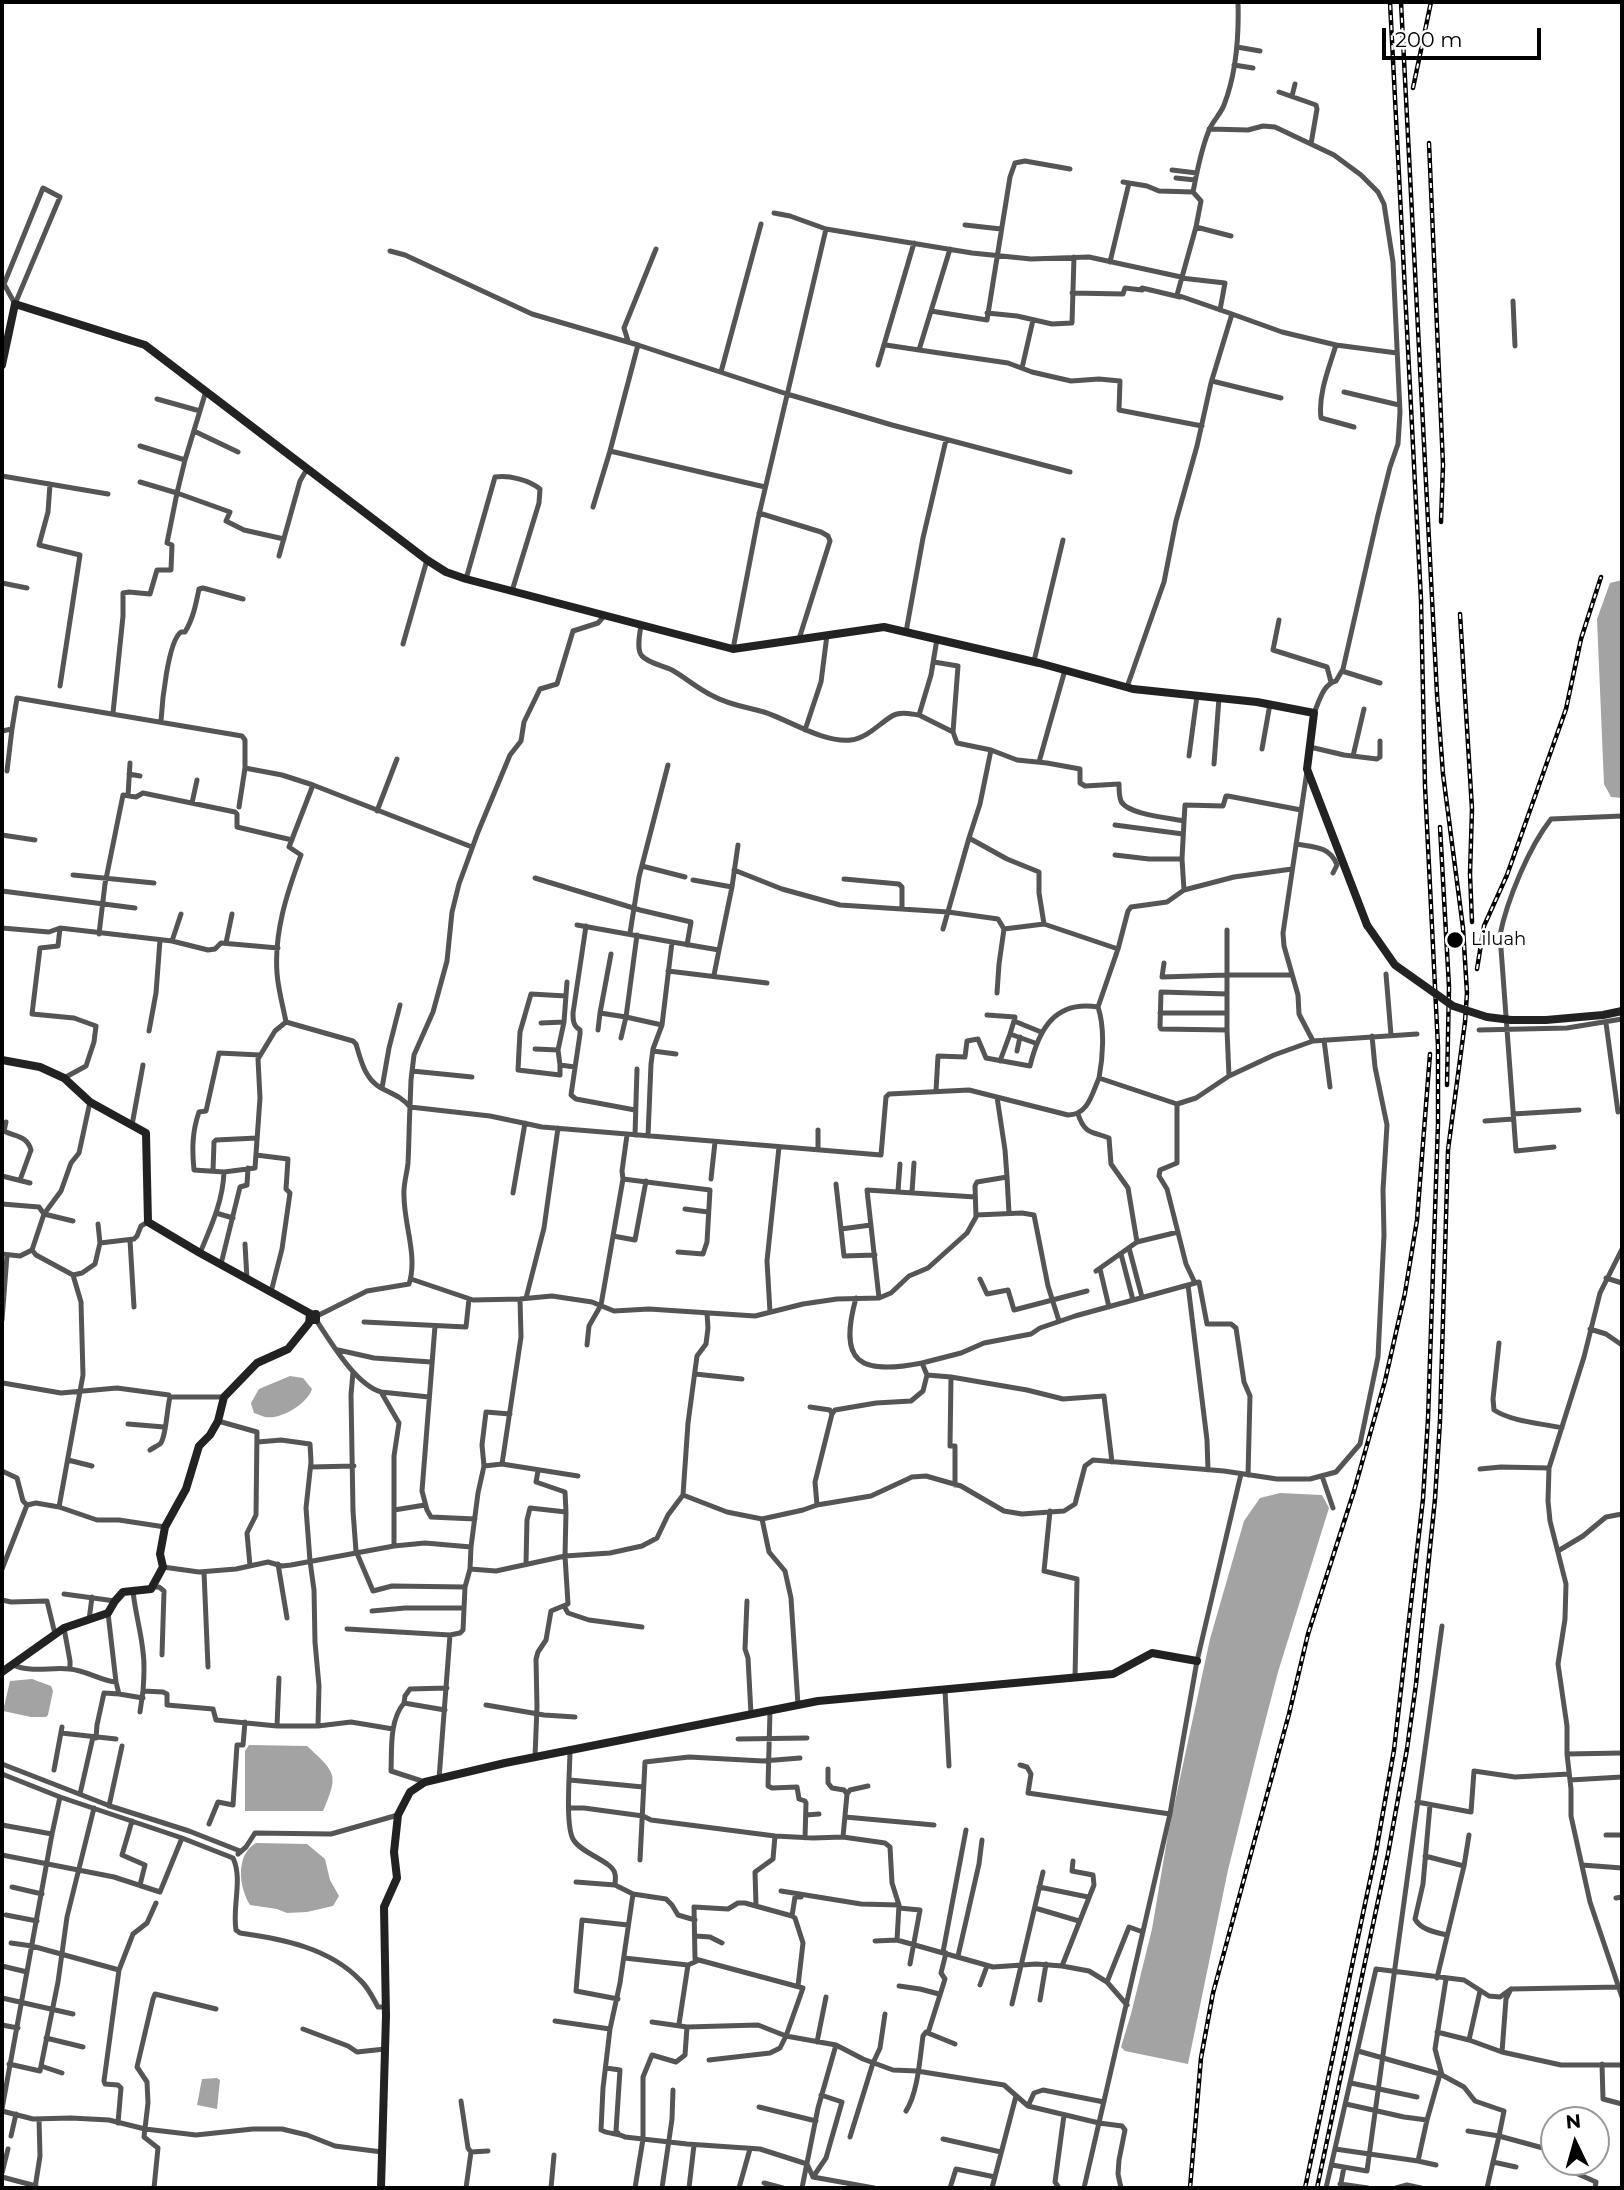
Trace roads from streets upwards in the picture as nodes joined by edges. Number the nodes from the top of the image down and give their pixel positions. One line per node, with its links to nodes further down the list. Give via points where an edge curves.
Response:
1 (1238, 2): 2 (street)
2 (1237, 47): 3 (street); 4 (street)
3 (1260, 51)
4 (1234, 65): 5 (street); 9 (street, via 1224,106)
5 (1253, 68)
6 (1295, 85): 8 (street)
7 (1279, 92): 8 (street)
8 (1292, 96): 10 (street, via 1316,105)
9 (1209, 129): 10 (street, via 1275,127); 13 (street)
10 (1311, 144): 48 (street, via 1361,175 1384,204 1394,262)
11 (1070, 169): 21 (street, via 1016,163)
12 (1172, 170): 13 (street)
13 (1196, 177): 14 (street); 15 (street)
14 (1177, 178)
15 (1193, 192): 19 (street, via 1201,201); 30 (street, via 1159,191 1126,183)
16 (774, 213): 20 (street)
17 (761, 224): 52 (street)
18 (965, 225): 21 (street)
19 (1196, 227): 23 (street); 31 (street)
20 (826, 229): 24 (street); 56 (street)
21 (1001, 231): 22 (street); 28 (street)
22 (1011, 233)
23 (1231, 236)
24 (914, 243): 26 (street); 44 (street)
25 (656, 248): 42 (street, via 624,328)
26 (950, 249): 28 (street); 37 (street)
27 (390, 251): 42 (street, via 532,314)
28 (997, 256): 29 (street); 38 (street)
29 (1074, 257): 30 (street); 32 (street)
30 (1110, 262): 31 (street)
31 (1181, 278): 33 (street, via 1177,295); 36 (street, via 1225,283)
32 (1072, 293): 33 (street, via 1123,294 1125,288 1142,288); 40 (street, via 1072,323)
33 (1181, 297): 36 (street)
34 (1513, 301): 46 (street)
35 (15, 304): 35 (street, via 4,284 43,188 60,197); 41 (street); 54 (street, via 145,345)
36 (1220, 310): 39 (street)
37 (932, 312): 38 (street, via 987,320); 47 (street)
38 (987, 313): 40 (street)
39 (1232, 314): 45 (street); 53 (street)
40 (1033, 320): 51 (street)
41 (5, 330): 49 (street)
42 (628, 341): 43 (street)
43 (638, 345): 52 (street); 66 (street)
44 (886, 345): 47 (street); 50 (street)
45 (1336, 345): 48 (street); 62 (street, via 1321,396 1321,418)
46 (1515, 346)
47 (919, 350): 51 (street)
48 (1397, 353): 59 (street)
49 (2, 365)
50 (878, 365)
51 (1021, 368): 61 (street, via 1071,381 1120,381 1118,410)
52 (721, 372): 56 (street)
53 (1212, 381): 57 (street); 61 (street)
54 (206, 391): 60 (street); 69 (street)
55 (1344, 392): 59 (street)
56 (787, 394): 64 (street); 74 (street)
57 (1281, 398)
58 (157, 399): 60 (street)
59 (1399, 405): 100 (street, via 1398,444)
60 (200, 411): 63 (street)
61 (1202, 426): 104 (street, via 1164,582)
62 (1353, 428)
63 (194, 432): 67 (street); 68 (street)
64 (946, 440): 70 (street); 91 (street)
65 (140, 446): 68 (street)
66 (610, 451): 74 (street); 77 (street)
67 (238, 452)
68 (185, 460): 75 (street)
69 (307, 468): 79 (street); 82 (street)
70 (1070, 472)
71 (2, 476): 73 (street)
72 (140, 482): 75 (street)
73 (50, 484): 76 (street); 103 (street, via 39,545 80,555)
74 (765, 487): 78 (street)
75 (177, 493): 79 (street, via 230,512 226,522 244,530); 109 (street, via 167,543 173,550 171,570 157,570 150,594 123,593)
76 (108, 494)
77 (593, 508)
78 (759, 513): 93 (street, via 821,532 830,541); 96 (street)
79 (284, 539): 81 (street)
80 (1063, 540): 97 (street)
81 (279, 556)
82 (427, 560): 83 (street); 95 (street)
83 (466, 579): 86 (street); 86 (street, via 495,477 505,475 540,489)
84 (2, 583): 85 (street)
85 (27, 588)
86 (512, 591): 88 (street)
87 (243, 599): 112 (street, via 200,589 188,629 176,636)
88 (605, 615): 90 (street); 150 (street, via 598,623 573,631 557,684 540,689)
89 (1279, 620): 101 (street, via 1273,650 1325,666)
90 (641, 625): 96 (street); 114 (street, via 640,653 644,658 725,702)
91 (906, 632): 92 (street, via 884,627); 94 (street)
92 (827, 635): 93 (street); 114 (street, via 821,682)
93 (799, 639): 96 (street)
94 (937, 639): 97 (street); 98 (street)
95 (403, 644)
96 (733, 649)
97 (1034, 661): 99 (street)
98 (934, 662): 111 (street); 116 (street, via 958,666)
99 (1065, 670): 104 (street); 124 (street)
100 (1342, 671): 101 (street); 102 (street)
101 (1331, 682): 110 (street)
102 (1380, 683)
103 (60, 686)
104 (1127, 687): 105 (street)
105 (1197, 696): 106 (street); 121 (street)
106 (1219, 698): 107 (street); 126 (street)
107 (1270, 704): 110 (street); 119 (street)
108 (1364, 709): 122 (street)
109 (113, 713): 112 (street); 113 (street, via 17,698)
110 (1314, 713): 118 (street)
111 (919, 715): 114 (street, via 893,715 856,739); 116 (street)
112 (161, 721): 128 (street, via 242,736)
113 (12, 729): 115 (street); 130 (street)
114 (805, 730)
115 (2, 731)
116 (953, 732): 120 (street, via 957,743)
117 (1380, 741): 122 (street, via 1379,759)
118 (1310, 747): 122 (street); 129 (street)
119 (1262, 749)
120 (991, 750): 124 (street); 145 (street)
121 (1189, 755)
122 (1353, 756)
123 (397, 759): 139 (street)
124 (1039, 762): 141 (street, via 1080,769 1080,783 1085,786 1119,784 1124,805)
125 (130, 763): 131 (street)
126 (1214, 764)
127 (668, 765): 153 (street)
128 (245, 768): 134 (street); 137 (street)
129 (1307, 769): 138 (street); 208 (street, bridge, via 1367,925 1395,965 1453,1006 1487,1017 1546,1020)
130 (6, 771)
131 (129, 774): 132 (street); 135 (street)
132 (141, 776)
133 (197, 780): 136 (street)
134 (313, 785): 139 (street); 147 (street)
135 (128, 796): 136 (street, via 143,793); 159 (street, via 122,797)
136 (192, 803): 147 (street, via 234,812 237,827)
137 (239, 807)
138 (1301, 810): 141 (street, via 1226,796 1223,806 1185,805); 148 (street)
139 (377, 811): 150 (street)
140 (1622, 816): 221 (street, via 1551,819 1542,831 1510,896 1500,935)
141 (1184, 821): 143 (street)
142 (1115, 825): 143 (street)
143 (1183, 834): 152 (street)
144 (2, 835): 146 (street)
145 (969, 838): 171 (street); 174 (street, via 1039,872)
146 (34, 840)
147 (292, 840): 189 (street, via 289,848 301,855 282,912)
148 (1296, 844): 154 (street); 156 (street, via 1322,848 1333,855 1337,864)
149 (738, 845): 155 (street)
150 (472, 847): 248 (street, via 452,912 447,961)
151 (1115, 855): 152 (street)
152 (1182, 859): 165 (street)
153 (642, 866): 158 (street); 169 (street)
154 (1292, 869): 165 (street); 198 (street, via 1283,933)
155 (734, 870): 164 (street); 170 (street, via 840,905)
156 (1333, 873)
157 (73, 875): 159 (street)
158 (685, 877)
159 (107, 878): 163 (street); 167 (street)
160 (535, 878): 169 (street)
161 (844, 879): 170 (street, via 899,884)
162 (693, 880): 164 (street)
163 (154, 883)
164 (732, 887): 191 (street)
165 (1184, 890): 190 (street, via 1167,902 1131,907)
166 (2, 891): 167 (street)
167 (102, 905): 168 (street); 182 (street)
168 (135, 908)
169 (635, 908): 183 (street); 188 (street, via 691,922)
170 (902, 909): 171 (street)
171 (948, 912): 179 (street); 180 (street, via 998,919)
172 (181, 914): 185 (street)
173 (232, 914): 187 (street)
174 (1044, 924): 180 (street); 190 (street)
175 (577, 925): 176 (street)
176 (586, 926): 183 (street); 246 (street, via 573,1013 580,1030)
177 (2, 928): 178 (street)
178 (60, 929): 182 (street); 251 (street, via 58,946 40,948 32,1014 74,1018 96,1026 86,1066)
179 (943, 929)
180 (1004, 929): 203 (street)
181 (1227, 930): 197 (street)
182 (99, 934): 184 (street)
183 (634, 934): 186 (street); 213 (street)
184 (160, 940): 185 (street); 225 (street)
185 (172, 941): 187 (street, via 208,950)
186 (672, 942): 188 (street); 194 (street)
187 (226, 943): 189 (street)
188 (687, 945): 191 (street)
189 (278, 948): 216 (street, via 277,975)
190 (1118, 949): 207 (street)
191 (719, 950): 196 (street)
192 (611, 954): 209 (street)
193 (1164, 963): 199 (street)
194 (668, 971): 196 (street); 220 (street)
195 (1386, 974): 229 (street)
196 (714, 975): 201 (street)
197 (1227, 975): 198 (street); 199 (street); 204 (street)
198 (1292, 975): 234 (street, via 1299,1014)
199 (1162, 977): 202 (street)
200 (567, 982): 205 (street)
201 (768, 983)
202 (1161, 992): 204 (street); 210 (street)
203 (997, 993)
204 (1227, 993): 211 (street)
205 (566, 996): 218 (street); 245 (street, via 531,994 520,1032 518,1070 560,1075)
206 (400, 1005): 254 (street)
207 (1098, 1007): 226 (street, via 1070,1008 1055,1015); 252 (street)
208 (1622, 1011)
209 (600, 1013): 213 (street); 222 (street)
210 (1160, 1013): 211 (street); 223 (street, via 1161,1029)
211 (1227, 1013): 223 (street)
212 (987, 1015): 215 (street, via 1015,1017)
213 (626, 1017): 220 (street); 232 (street)
214 (1622, 1019): 219 (street)
215 (1014, 1021): 226 (street); 227 (street)
216 (286, 1022): 241 (street); 254 (street, via 353,1041 365,1073)
217 (541, 1023): 218 (street)
218 (564, 1023): 237 (street)
219 (1606, 1023): 221 (street); 262 (street)
220 (662, 1025): 238 (street)
221 (1506, 1028): 224 (street); 264 (street)
222 (598, 1030)
223 (1227, 1030): 249 (street)
224 (1479, 1030)
225 (149, 1031)
226 (1041, 1032): 235 (street)
227 (1010, 1034): 231 (street); 243 (street)
228 (1417, 1034): 229 (street)
229 (1391, 1035): 230 (street)
230 (1372, 1036): 233 (street); 393 (street, via 1387,1125 1378,1357 1360,1444 1336,1472)
231 (1020, 1037): 235 (street); 239 (street)
232 (621, 1038)
233 (1324, 1040): 234 (street); 253 (street)
234 (1312, 1041): 249 (street)
235 (1035, 1043): 243 (street, via 1030,1066)
236 (535, 1049): 237 (street)
237 (558, 1050): 245 (street)
238 (653, 1051): 240 (street); 273 (street)
239 (1017, 1051)
240 (676, 1054)
241 (260, 1055): 274 (street); 283 (street, via 219,1053 206,1111 199,1112 192,1144 194,1170)
242 (2, 1060): 251 (street, via 40,1067)
243 (1000, 1061): 255 (street, via 986,1058 978,1039 967,1041 965,1057 938,1055)
244 (143, 1065): 268 (street)
245 (560, 1065): 246 (street)
246 (575, 1067): 260 (street, via 572,1097)
247 (637, 1069): 260 (street)
248 (412, 1071): 250 (street); 259 (street)
249 (1229, 1076): 258 (street, via 1196,1098)
250 (472, 1077)
251 (64, 1078): 257 (street)
252 (1099, 1078): 258 (street); 263 (street, via 1086,1109)
253 (1330, 1087)
254 (382, 1088): 259 (street)
255 (936, 1091): 256 (street, via 970,1090); 278 (street, via 886,1097 881,1155)
256 (997, 1097): 263 (street); 286 (street)
257 (90, 1102): 268 (street); 302 (street, via 79,1153)
258 (1177, 1104): 310 (street, via 1177,1163 1160,1170 1159,1176)
259 (410, 1107): 267 (street); 328 (street, via 404,1193)
260 (635, 1110): 272 (street)
261 (1579, 1110): 264 (street)
262 (1618, 1112)
263 (1077, 1114): 313 (street, via 1093,1135 1109,1138 1111,1164 1128,1188)
264 (1513, 1116): 265 (street); 277 (street, via 1516,1151)
265 (1485, 1121)
266 (6, 1122): 289 (street, via 4,1131 22,1136 31,1150)
267 (525, 1123): 269 (street); 295 (street)
268 (132, 1125): 306 (street, via 146,1133)
269 (558, 1128): 271 (street); 339 (street, via 544,1228)
270 (818, 1130): 278 (street)
271 (627, 1135): 272 (street); 287 (street)
272 (635, 1135): 273 (street)
273 (648, 1136): 275 (street)
274 (257, 1138): 279 (street); 283 (street, via 216,1140)
275 (715, 1142): 276 (street); 288 (street)
276 (779, 1147): 278 (street); 345 (street, via 767,1261)
277 (1554, 1147)
278 (818, 1149)
279 (256, 1155): 282 (street, via 255,1168); 334 (street, via 288,1159 286,1189 290,1193)
280 (914, 1163): 294 (street)
281 (900, 1164): 293 (street)
282 (248, 1168): 284 (street); 304 (street, via 247,1185 240,1186)
283 (213, 1171): 284 (street)
284 (223, 1172): 300 (street)
285 (2, 1176): 289 (street)
286 (1007, 1177): 296 (street, via 977,1182); 301 (street)
287 (623, 1179): 290 (street); 311 (street)
288 (711, 1179)
289 (20, 1180): 291 (street)
290 (646, 1181): 299 (street, via 710,1190); 311 (street, via 635,1240)
291 (30, 1183)
292 (836, 1184): 309 (street)
293 (898, 1191): 294 (street); 308 (street, via 867,1189)
294 (912, 1192): 296 (street)
295 (513, 1194)
296 (975, 1197): 303 (street)
297 (2, 1204): 302 (street, via 39,1208)
298 (685, 1209): 299 (street)
299 (708, 1212): 319 (street, via 703,1254)
300 (216, 1213): 304 (street); 320 (street)
301 (1009, 1213): 303 (street); 340 (street, via 1034,1214)
302 (44, 1214): 305 (street); 317 (street)
303 (976, 1215): 337 (street, via 974,1225 933,1265)
304 (233, 1218): 324 (street)
305 (73, 1221)
306 (148, 1222): 312 (street); 320 (street)
307 (98, 1224): 314 (street)
308 (871, 1225): 309 (street); 323 (street)
309 (841, 1229): 323 (street, via 844,1256)
310 (1178, 1232): 313 (street); 330 (street)
311 (613, 1236): 342 (street)
312 (130, 1240): 314 (street); 343 (street)
313 (1137, 1242): 316 (street)
314 (100, 1243): 325 (street, via 95,1264)
315 (245, 1244): 327 (street)
316 (1129, 1248): 321 (street); 335 (street)
317 (32, 1250): 322 (street, via 20,1256); 325 (street)
318 (1622, 1250): 326 (street)
319 (678, 1252)
320 (200, 1253): 324 (street)
321 (1121, 1254): 341 (street); 344 (street, via 1098,1270)
322 (4, 1255): 348 (street)
323 (875, 1255): 337 (street)
324 (220, 1265): 327 (street)
325 (73, 1275): 365 (street, via 81,1302)
326 (1606, 1278): 331 (street); 352 (street)
327 (247, 1279): 334 (street)
328 (411, 1279): 338 (street); 347 (street, via 409,1284 367,1291)
329 (980, 1279): 340 (street, via 987,1294 1008,1290 1013,1310)
330 (1195, 1283): 332 (street); 391 (street, via 1199,1282 1207,1324 1236,1328 1250,1396)
331 (1622, 1283)
332 (1188, 1285): 335 (street); 388 (street)
333 (1087, 1291): 340 (street)
334 (271, 1292): 347 (street)
335 (1142, 1297): 341 (street)
336 (856, 1298): 337 (street); 345 (street); 358 (street, via 849,1338 860,1362 895,1367)
337 (879, 1298)
338 (468, 1299): 339 (street); 351 (street, via 466,1327)
339 (523, 1299): 342 (street, via 552,1296); 372 (street)
340 (1053, 1300): 349 (street)
341 (1133, 1300): 344 (street)
342 (601, 1305): 346 (street, via 614,1311); 354 (street, via 589,1326)
343 (134, 1307)
344 (1109, 1307): 349 (street)
345 (770, 1312): 346 (street, via 755,1316)
346 (706, 1313): 360 (street, via 706,1344)
347 (314, 1318): 356 (street); 368 (street, via 288,1349 257,1363)
348 (2, 1320)
349 (1059, 1321): 358 (street, via 1031,1334)
350 (364, 1322): 351 (street)
351 (435, 1326): 357 (street)
352 (1590, 1329): 355 (street); 376 (street)
353 (1499, 1343): 376 (street, via 1494,1410)
354 (587, 1345)
355 (1622, 1345)
356 (337, 1350): 357 (street, via 374,1359); 359 (street)
357 (431, 1362): 369 (street)
358 (922, 1363): 361 (street)
359 (353, 1372): 366 (street); 383 (street)
360 (695, 1374): 363 (street); 395 (street)
361 (927, 1375): 362 (street); 371 (street, via 923,1391 911,1401)
362 (951, 1377): 380 (street, via 1063,1399 1104,1396); 394 (street, via 950,1446 955,1446)
363 (742, 1379)
364 (3, 1382): 365 (street, via 43,1391)
365 (80, 1391): 367 (street, via 117,1388); 379 (street)
366 (381, 1392): 369 (street); 401 (street, via 399,1423)
367 (170, 1397): 368 (street); 375 (street)
368 (224, 1397): 373 (street)
369 (429, 1397): 398 (street, via 422,1474)
370 (810, 1408): 371 (street)
371 (832, 1413): 396 (street, via 815,1482)
372 (510, 1414): 381 (street); 384 (street, via 486,1412)
373 (218, 1421): 377 (street, via 257,1432); 407 (street, via 199,1446 186,1489)
374 (128, 1424): 375 (street)
375 (164, 1427): 378 (street, via 161,1443)
376 (1562, 1428): 386 (street)
377 (258, 1442): 385 (street, via 310,1444); 416 (street, via 256,1516 247,1533)
378 (150, 1450)
379 (68, 1460): 382 (street); 399 (street)
380 (1112, 1462): 388 (street); 402 (street, via 1093,1460 1085,1465 1075,1504 1064,1511)
381 (502, 1464): 384 (street); 390 (street)
382 (92, 1466)
383 (354, 1466): 385 (street); 411 (street)
384 (484, 1466): 405 (street)
385 (311, 1467): 413 (street, via 306,1508)
386 (1549, 1468): 387 (street); 410 (street, via 1549,1511)
387 (1480, 1469)
388 (1208, 1470): 391 (street)
389 (2, 1471): 397 (street, via 17,1478)
390 (538, 1471): 392 (street); 403 (street, via 536,1482 565,1492)
391 (1244, 1474): 393 (street, via 1277,1479); 442 (street)
392 (578, 1476)
393 (1322, 1476): 400 (street)
394 (955, 1485): 396 (street, via 926,1476 912,1477 871,1496); 402 (street, via 1004,1511)
395 (682, 1495): 406 (street); 412 (street, via 657,1538 642,1546)
396 (817, 1504): 406 (street)
397 (27, 1505): 399 (street); 418 (street)
398 (425, 1505): 401 (street); 405 (street, via 431,1517)
399 (59, 1507): 407 (street, via 97,1520)
400 (1332, 1508)
401 (394, 1510): 408 (street)
402 (1051, 1511): 448 (street, via 1044,1572 1077,1579)
403 (566, 1512): 412 (street); 414 (street, via 530,1508)
404 (1622, 1514): 410 (street, via 1606,1517)
405 (474, 1519): 409 (street)
406 (762, 1519): 456 (street, via 769,1552 785,1571 791,1598)
407 (165, 1527): 417 (street, via 160,1554)
408 (394, 1546): 409 (street, via 425,1542); 411 (street)
409 (471, 1547): 419 (street)
410 (1558, 1550): 475 (street, via 1566,1584 1558,1664)
411 (356, 1551): 413 (street); 422 (street, via 373,1591 392,1586)
412 (565, 1556): 414 (street); 429 (street, via 568,1604)
413 (310, 1561): 415 (street); 465 (street)
414 (526, 1563): 419 (street, via 496,1571)
415 (278, 1564): 416 (street); 433 (street)
416 (250, 1566): 420 (street)
417 (163, 1567): 420 (street); 421 (street)
418 (2, 1569)
419 (470, 1569): 422 (street)
420 (204, 1572): 444 (street)
421 (153, 1587): 423 (street); 441 (street, via 164,1591)
422 (465, 1587): 430 (street)
423 (133, 1591): 427 (street, via 123,1592); 453 (street, via 143,1651)
424 (64, 1594): 425 (street)
425 (92, 1597): 427 (street); 434 (street)
426 (2, 1600): 439 (street, via 47,1601)
427 (115, 1601): 432 (street)
428 (747, 1601): 461 (street, via 745,1649)
429 (564, 1606): 436 (street, via 568,1613 589,1620); 460 (street, via 551,1611 546,1640 538,1652)
430 (464, 1608): 431 (street); 440 (street, via 463,1630)
431 (373, 1611)
432 (108, 1613): 434 (street); 449 (street)
433 (287, 1618)
434 (89, 1620): 437 (street)
435 (1442, 1626): 495 (street)
436 (642, 1627)
437 (64, 1628): 439 (street); 445 (street)
438 (347, 1629): 440 (street)
439 (55, 1634): 443 (street)
440 (450, 1635): 450 (street)
441 (162, 1655)
442 (1197, 1661): 448 (street, via 1152,1653 1114,1674); 501 (street)
443 (14, 1665): 445 (street); 446 (street)
444 (208, 1667)
445 (70, 1669): 449 (street)
446 (2, 1672)
447 (279, 1678): 464 (street)
448 (1075, 1678): 451 (street)
449 (117, 1682): 452 (street)
450 (447, 1688): 454 (street, via 410,1689); 457 (street)
451 (945, 1690): 456 (street); 481 (street)
452 (119, 1694): 453 (street); 467 (street, via 104,1693)
453 (143, 1695): 459 (street); 463 (street, via 167,1692 167,1705 213,1709 216,1720)
454 (404, 1703): 457 (street); 466 (street)
455 (486, 1705): 460 (street)
456 (798, 1705): 458 (street)
457 (445, 1710): 487 (street)
458 (770, 1711): 461 (street); 471 (street)
459 (140, 1712)
460 (537, 1713): 462 (street); 476 (street)
461 (751, 1714): 473 (street)
462 (575, 1717)
463 (245, 1723): 464 (street); 507 (street, via 243,1745 237,1745 233,1805 218,1802)
464 (277, 1726): 465 (street)
465 (318, 1726): 466 (street, via 351,1722)
466 (393, 1729): 489 (street, via 391,1771)
467 (94, 1738): 469 (street); 483 (street, via 62,1730); 492 (street)
468 (807, 1738): 471 (street)
469 (116, 1739)
470 (738, 1739): 471 (street)
471 (769, 1739): 478 (street)
472 (122, 1746): 497 (street)
473 (570, 1750): 476 (street); 488 (street)
474 (1622, 1753): 475 (street)
475 (1567, 1754): 485 (street)
476 (535, 1757): 487 (street)
477 (800, 1758): 478 (street)
478 (770, 1759): 491 (street, via 689,1757 645,1762); 503 (street, via 769,1787 797,1787 799,1799 806,1803)
479 (2, 1764): 492 (street)
480 (1020, 1765): 501 (street, via 1031,1774 1028,1793)
481 (949, 1766)
482 (828, 1769): 493 (street, via 828,1783)
483 (54, 1770)
484 (2, 1774): 494 (street)
485 (1570, 1777): 486 (street); 496 (street, via 1474,1771 1471,1812); 529 (street, via 1571,1816)
486 (1622, 1777)
487 (439, 1779): 489 (street)
488 (570, 1780): 491 (street); 499 (street)
489 (425, 1782): 502 (street, via 410,1792)
490 (868, 1786): 493 (street)
491 (643, 1787): 504 (street)
492 (80, 1794): 497 (street)
493 (847, 1794): 505 (street)
494 (61, 1797): 498 (street); 512 (street)
495 (1417, 1802): 496 (street); 576 (street)
496 (1430, 1805): 523 (street)
497 (108, 1806): 510 (street)
498 (94, 1808): 506 (street); 531 (street)
499 (569, 1808): 504 (street); 535 (street, via 573,1839 615,1870)
500 (819, 1814): 503 (street)
501 (1170, 1814): 553 (street)
502 (398, 1815): 521 (street, via 331,1834 255,1833); 595 (street, via 397,1878 384,1907)
503 (806, 1815): 519 (street)
504 (643, 1816): 516 (street); 525 (street)
505 (845, 1817): 509 (street); 517 (street)
506 (131, 1821): 518 (street); 534 (street, via 122,1855 144,1863)
507 (209, 1824)
508 (2, 1825): 512 (street)
509 (934, 1825)
510 (185, 1830): 518 (street); 521 (street)
511 (966, 1830): 563 (street)
512 (52, 1834): 527 (street)
513 (1469, 1835): 528 (street)
514 (1606, 1835): 515 (street)
515 (1622, 1835)
516 (775, 1836): 519 (street); 544 (street, via 773,1859 755,1872)
517 (843, 1837): 519 (street); 545 (street, via 890,1847)
518 (182, 1838): 524 (street); 534 (street, via 160,1892)
519 (805, 1838)
520 (982, 1840): 564 (street)
521 (240, 1852): 524 (street)
522 (2, 1855): 527 (street)
523 (1425, 1856): 528 (street); 554 (street, via 1415,1919 1418,1925)
524 (233, 1858): 595 (street, via 236,1930 325,1955 362,1981 378,2007)
525 (640, 1860)
526 (1073, 1861): 542 (street, via 1072,1871 1094,1876)
527 (47, 1863): 531 (street); 539 (street)
528 (1464, 1866): 554 (street)
529 (1582, 1866): 530 (street); 583 (street)
530 (1622, 1868)
531 (79, 1871): 534 (street); 562 (street)
532 (1042, 1872): 537 (street)
533 (576, 1882): 535 (street)
534 (140, 1885)
535 (615, 1885): 540 (street)
536 (12, 1887): 539 (street)
537 (1039, 1887): 542 (street); 546 (street)
538 (781, 1891): 541 (street)
539 (42, 1894): 550 (street)
540 (633, 1894): 549 (street, via 666,1899 678,1915); 552 (street)
541 (802, 1894): 545 (street); 548 (street, via 795,1897)
542 (1088, 1897): 551 (street)
543 (156, 1903): 574 (street, via 147,1923 133,1934)
544 (756, 1905): 548 (street); 549 (street, via 694,1908)
545 (899, 1906): 556 (street); 560 (street, via 920,1910)
546 (1035, 1908): 551 (street); 570 (street)
547 (6, 1915): 550 (street)
548 (792, 1916): 581 (street, via 803,1943)
549 (695, 1920): 555 (street)
550 (37, 1921): 561 (street)
551 (1079, 1921): 573 (street)
552 (628, 1926): 565 (street); 590 (street, via 582,1920 576,1991)
553 (1143, 1932): 579 (street, via 1129,1927); 594 (street)
554 (1447, 1935): 577 (street)
555 (696, 1936): 559 (street); 566 (street)
556 (897, 1940): 557 (street); 560 (street)
557 (875, 1941)
558 (11, 1942): 561 (street)
559 (722, 1943)
560 (914, 1945): 563 (street); 567 (street)
561 (32, 1946): 562 (street); 575 (street)
562 (62, 1953): 574 (street); 597 (street)
563 (944, 1953): 564 (street); 586 (street, via 941,1973 945,1979)
564 (958, 1956): 572 (street)
565 (624, 1958): 569 (street); 590 (street)
566 (697, 1961): 569 (street); 581 (street)
567 (910, 1964)
568 (1046, 1964): 570 (street); 573 (street); 591 (street)
569 (688, 1965): 603 (street)
570 (1021, 1965): 572 (street); 593 (street)
571 (2, 1966): 575 (street)
572 (987, 1966): 580 (street)
573 (1062, 1966): 579 (street, via 1089,1971)
574 (119, 1970): 651 (street, via 104,2081 121,2088)
575 (27, 1972): 592 (street)
576 (1394, 1972): 577 (street); 618 (street, via 1376,1969); 620 (street)
577 (1437, 1978): 578 (street)
578 (1446, 1979): 585 (street, via 1464,1980); 608 (street)
579 (1107, 1982): 594 (street)
580 (980, 1985)
581 (799, 1986): 610 (street, via 803,1987)
582 (899, 1986): 586 (street)
583 (1619, 1987): 584 (street); 588 (street)
584 (1511, 1989): 585 (street, via 1500,1997); 619 (street, via 1506,1999)
585 (1480, 1991): 612 (street)
586 (939, 1994): 609 (street)
587 (826, 1997): 613 (street)
588 (1622, 1997)
589 (2, 1998): 592 (street)
590 (618, 1999): 607 (street)
591 (1040, 2000)
592 (21, 2003): 597 (street); 605 (street)
593 (1012, 2004)
594 (1127, 2005): 638 (street)
595 (385, 2007): 617 (street)
596 (216, 2009): 653 (street, via 155,1994 137,2067 146,2082)
597 (52, 2010): 598 (street); 611 (street)
598 (73, 2014)
599 (885, 2014): 622 (street)
600 (555, 2021): 607 (street)
601 (652, 2022): 603 (street)
602 (2, 2025): 605 (street)
603 (679, 2025): 604 (street)
604 (687, 2026): 610 (street, via 756,2025); 659 (street, via 685,2055 676,2062 652,2055 646,2068)
605 (18, 2028): 623 (street)
606 (303, 2029): 617 (street, via 357,2052)
607 (610, 2029): 627 (street)
608 (1437, 2032): 612 (street); 630 (street, via 1435,2049)
609 (928, 2033): 614 (street); 628 (street, via 923,2036)
610 (786, 2036): 613 (street); 621 (street, via 780,2048 770,2053)
611 (46, 2038): 616 (street); 626 (street)
612 (1469, 2040): 619 (street)
613 (817, 2042): 615 (street)
614 (955, 2044)
615 (836, 2045): 622 (street); 634 (street)
616 (83, 2047)
617 (385, 2049): 668 (street)
618 (1358, 2051): 620 (street); 631 (street)
619 (1502, 2052): 624 (street, via 1572,2066)
620 (1382, 2059): 630 (street); 632 (street)
621 (709, 2060)
622 (873, 2063): 628 (street); 658 (street)
623 (9, 2064): 626 (street, via 40,2071); 643 (street)
624 (1602, 2064): 625 (street); 640 (street, via 1603,2099)
625 (1622, 2065)
626 (41, 2066): 629 (street)
627 (606, 2068): 655 (street, via 620,2070); 655 (street, via 601,2130)
628 (917, 2071): 635 (street, via 1004,2085); 644 (street)
629 (62, 2073)
630 (1441, 2075): 649 (street); 657 (street, via 1464,2087 1475,2101 1504,2111)
631 (1351, 2083): 632 (street); 639 (street)
632 (1378, 2089): 636 (street); 645 (street)
633 (673, 2090): 661 (street)
634 (821, 2095): 650 (street); 681 (street, via 842,2102 826,2158)
635 (1016, 2096): 641 (street); 670 (street)
636 (1417, 2097)
637 (461, 2101): 669 (street)
638 (1104, 2102): 641 (street, via 1043,2090 1034,2093); 652 (street)
639 (1346, 2104): 645 (street); 666 (street)
640 (1622, 2104)
641 (1028, 2106): 647 (street)
642 (759, 2107): 650 (street)
643 (2, 2110): 646 (street)
644 (906, 2110)
645 (1375, 2111): 649 (street); 671 (street)
646 (16, 2114): 648 (street); 656 (street)
647 (1064, 2115): 652 (street); 701 (street, via 1055,2182)
648 (39, 2119): 651 (street); 687 (street)
649 (1427, 2120): 673 (street)
650 (816, 2121): 675 (street)
651 (118, 2123): 653 (street)
652 (1099, 2123): 702 (street); 703 (street, via 1125,2130 1118,2174)
653 (145, 2129): 668 (street, via 196,2135 282,2129 335,2146); 688 (street, via 145,2140 158,2148)
654 (1468, 2131): 657 (street)
655 (618, 2133): 659 (street)
656 (12, 2136)
657 (1499, 2136): 663 (street); 674 (street)
658 (850, 2137)
659 (643, 2139): 661 (street); 692 (street)
660 (943, 2139): 670 (street)
661 (668, 2141): 662 (street); 693 (street)
662 (694, 2144): 665 (street); 694 (street)
663 (1540, 2147)
664 (8, 2149): 680 (street)
665 (750, 2149): 675 (street); 695 (street)
666 (1335, 2149): 671 (street); 676 (street)
667 (488, 2151): 669 (street)
668 (382, 2152): 689 (street)
669 (471, 2152): 690 (street)
670 (1001, 2152): 683 (street)
671 (1369, 2153): 673 (street); 678 (street, via 1367,2171)
672 (554, 2155): 691 (street)
673 (1418, 2161): 677 (street)
674 (1493, 2162): 679 (street); 708 (street)
675 (807, 2164): 681 (street); 697 (street)
676 (1332, 2165): 678 (street); 684 (street)
677 (1436, 2165)
678 (1344, 2167): 686 (street)
679 (1516, 2167)
680 (2, 2175): 687 (street)
681 (813, 2176): 698 (street)
682 (1582, 2176): 709 (street, via 1596,2182)
683 (995, 2177): 699 (street, via 956,2169); 700 (street)
684 (1328, 2181): 686 (street); 704 (street)
685 (764, 2183): 696 (street)
686 (1340, 2185): 705 (street)
687 (35, 2187)
688 (154, 2188)
689 (381, 2188)
690 (466, 2188)
691 (551, 2188)
692 (635, 2188)
693 (662, 2188)
694 (689, 2188)
695 (739, 2188)
696 (783, 2188)
697 (802, 2188)
698 (874, 2188)
699 (950, 2188)
700 (992, 2188)
701 (1059, 2188)
702 (1084, 2188)
703 (1121, 2188)
704 (1326, 2188)
705 (1368, 2188)
706 (1396, 2188): 707 (street)
707 (1421, 2188)
708 (1487, 2188)
709 (1595, 2188)

